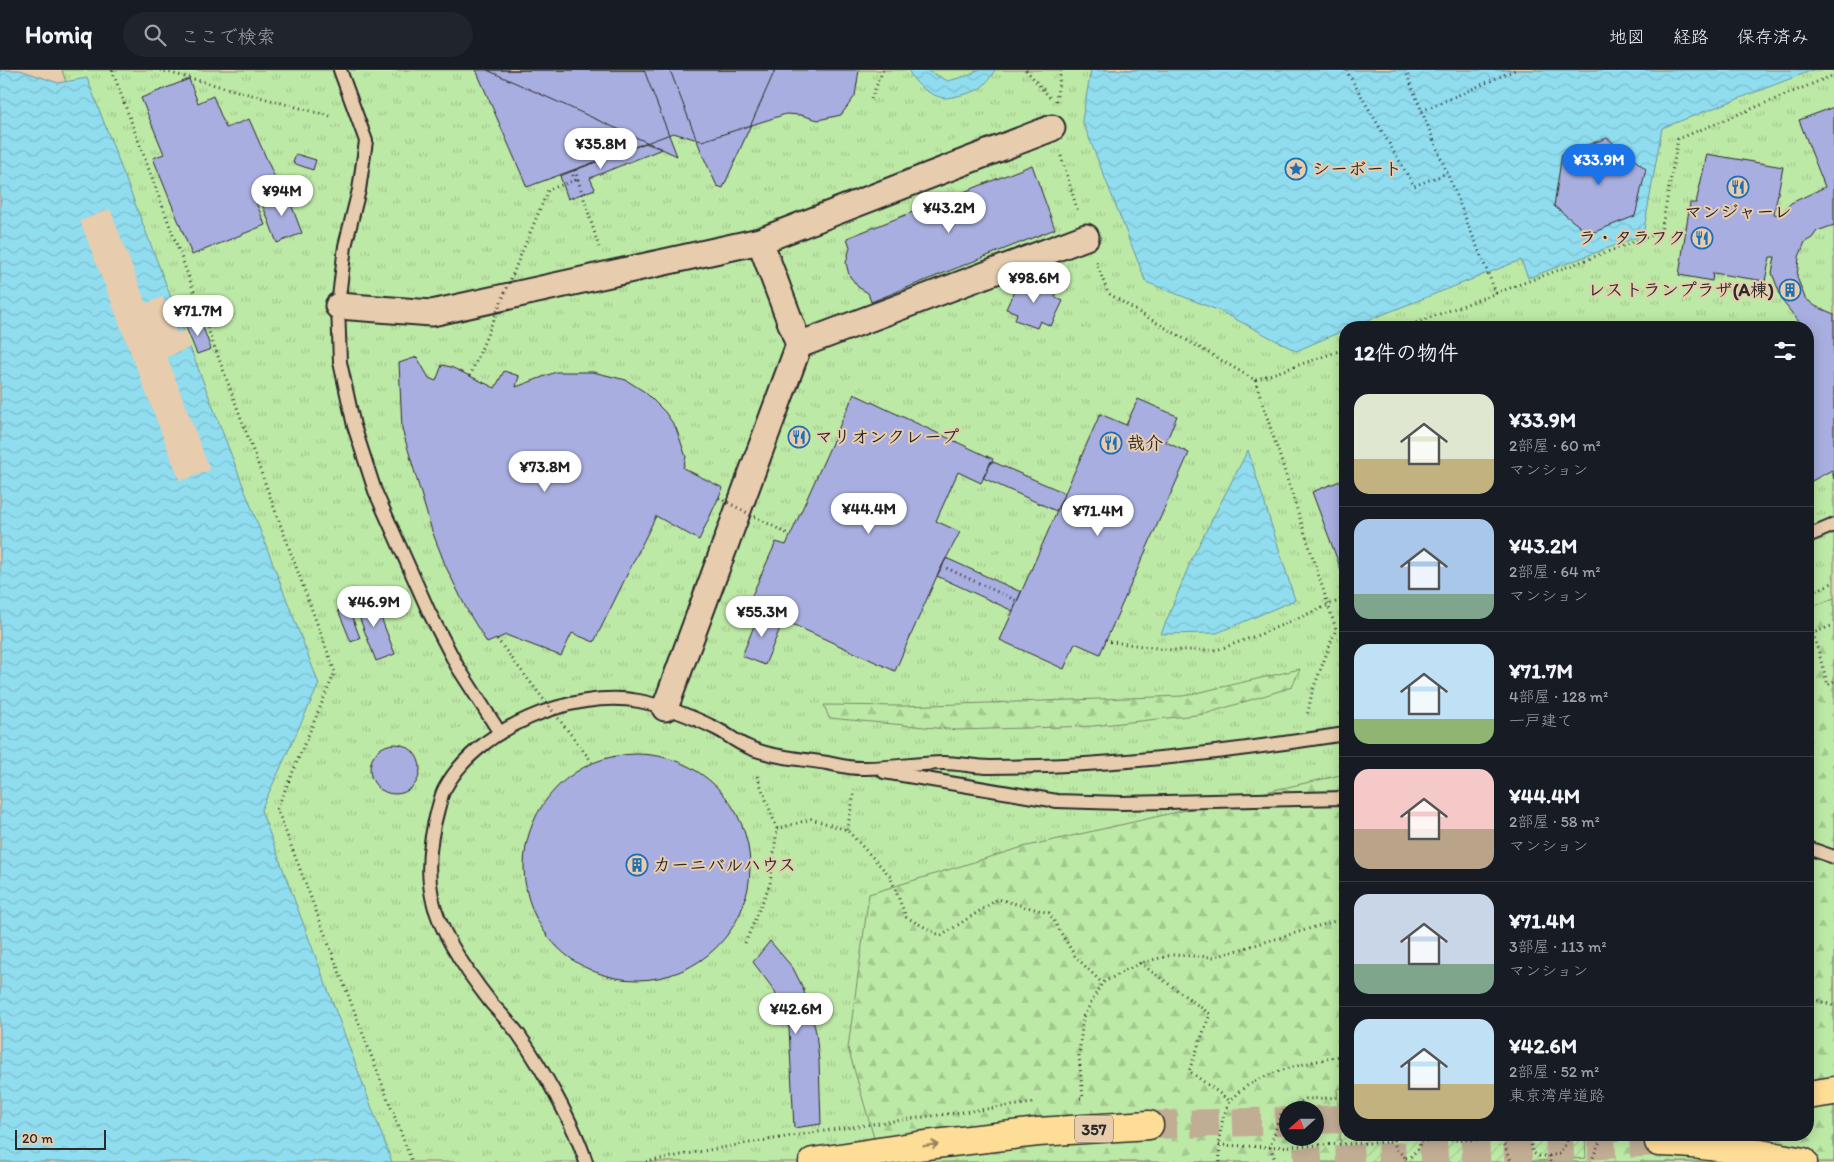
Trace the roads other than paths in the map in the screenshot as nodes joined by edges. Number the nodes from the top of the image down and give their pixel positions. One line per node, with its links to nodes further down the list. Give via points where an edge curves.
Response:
1 (340, 70): 5 (lane, via 366,141 345,246)
2 (1054, 116): 4 (street)
3 (1086, 237): 6 (street)
4 (760, 241): 5 (street, via 432,313); 6 (street)
5 (338, 306): 10 (lane, via 340,362 354,426 375,491 429,612 457,666)
6 (799, 344): 9 (street)
7 (1834, 525): 8 (lane)
8 (1814, 533)
9 (665, 708): 10 (lane, via 638,701 576,703 535,715); 12 (lane, via 716,729 748,747)
10 (500, 733): 20 (lane, via 469,756 444,790 432,830 428,863 432,899 445,932 467,970 518,1034 538,1065)
11 (1339, 735): 12 (lane, via 1211,753 1105,763 986,767 945,763)
12 (859, 768): 13 (lane, via 1056,801 1122,803)
13 (1339, 798)
14 (1814, 850): 15 (lane)
15 (1834, 857)
16 (1834, 1092): 17 (highway)
17 (1814, 1094)
18 (1149, 1126): 21 (highway, 357, one-way to 18, via 1038,1132)
19 (1659, 1142): 22 (highway, via 1720,1147)
20 (586, 1162)
21 (813, 1162)
22 (1803, 1162)

